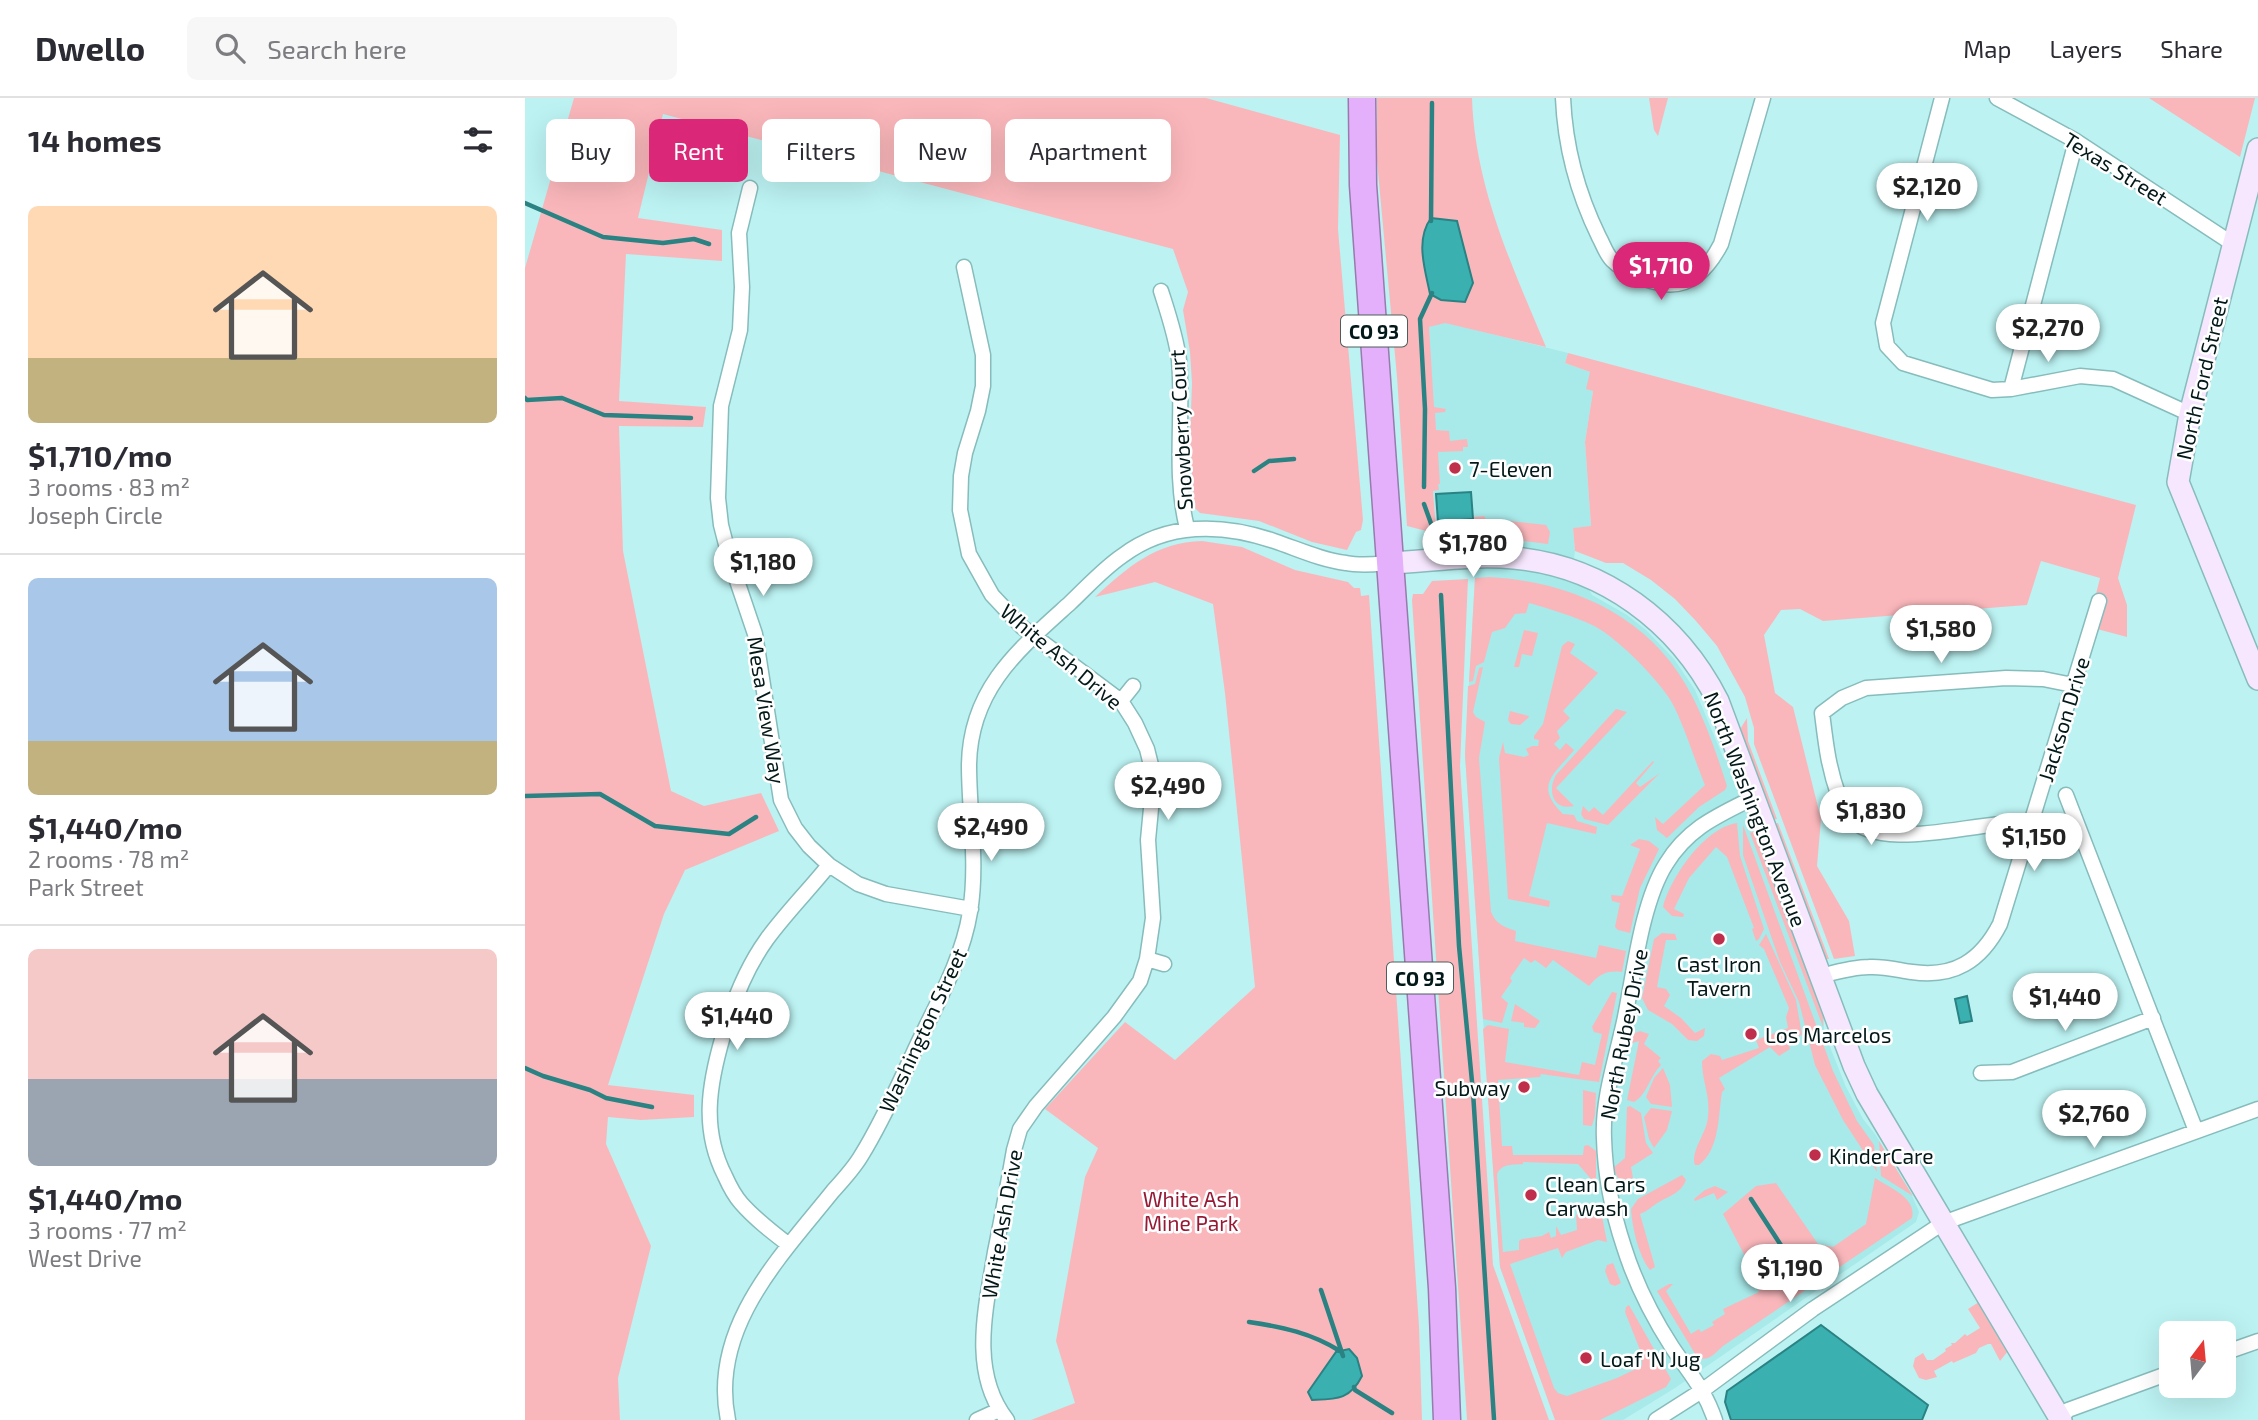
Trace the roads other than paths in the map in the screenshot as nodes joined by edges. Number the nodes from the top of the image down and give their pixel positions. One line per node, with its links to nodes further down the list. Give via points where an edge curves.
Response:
1 (1362, 98): 15 (highway, CO 93, via 1363,185)
2 (1563, 98): 3 (street, via 1573,170 1610,258 1636,277 1666,285 1691,280 1710,266 1721,244)
3 (1763, 98)
4 (1942, 98): 12 (street, via 1883,323 1887,346 1903,363 1992,390)
5 (1997, 98): 6 (street, Texas Street)
6 (2076, 141): 9 (street, Texas Street); 12 (street)
7 (2258, 149): 9 (street, North Ford Street)
8 (750, 188): 25 (street, Mesa View Way, via 739,233 740,330 721,406 717,498 730,560 755,634 781,800 795,828)
9 (2233, 244): 13 (street, North Ford Street)
10 (964, 267): 17 (street, White Ash Drive, via 980,331 983,386 961,476 964,534 969,554 992,595)
11 (1161, 291): 14 (street, Snowberry Court, via 1179,360 1180,499)
12 (2011, 389): 13 (street, via 2080,376 2113,379)
13 (2190, 414): 18 (street, North Ford Street, via 2178,482)
14 (1187, 528): 15 (street, Washington Street, via 1247,533 1346,564); 17 (street, Washington Street, via 1122,555)
15 (1391, 563): 23 (street, North Washington Avenue, via 1514,558 1569,569 1624,595 1670,632 1701,671 1718,701); 43 (highway, CO 93, via 1442,1288)
16 (2099, 601): 19 (street, Jackson Drive)
17 (1032, 636): 21 (street, White Ash Drive); 26 (street, Washington Street, via 997,677 974,733 969,762)
18 (2258, 679)
19 (2073, 685): 24 (street, Jackson Drive); 24 (street, via 2006,678 1866,688 1822,713 1829,768 1846,816 1861,826 1883,833 1928,834 2014,821)
20 (1133, 686): 21 (street)
21 (1121, 701): 27 (street, White Ash Drive, via 1147,749 1154,777 1148,840 1153,918)
22 (2066, 795): 30 (street)
23 (1753, 798): 29 (street, North Washington Avenue); 39 (street, North Rubey Drive, via 1689,834 1658,878 1627,1002 1604,1135 1609,1194 1638,1286 1673,1349)
24 (2031, 824): 29 (street, Jackson Drive, via 2000,924 1978,956 1949,971 1917,973 1870,966)
25 (829, 865): 26 (street, Mesa View Way, via 858,884 886,894); 35 (street, via 752,962 729,1016 709,1090 710,1135 730,1186 757,1220)
26 (971, 909): 35 (street, Washington Street, via 950,974 861,1157)
27 (1147, 959): 28 (street); 40 (street, White Ash Drive, via 1140,981 1114,1017 1020,1129 983,1336 989,1389)
28 (1164, 964)
29 (1821, 976): 34 (street, North Washington Avenue, via 1867,1094)
30 (2153, 1018): 31 (street, via 2012,1072); 33 (street)
31 (1981, 1073)
32 (2258, 1109): 33 (street)
33 (2196, 1131): 34 (street)
34 (1943, 1223): 39 (street, via 1813,1309); 46 (street, North Washington Avenue)
35 (789, 1245): 41 (street, Washington Street, via 751,1298 733,1342 726,1377)
36 (2258, 1341): 37 (street)
37 (2237, 1348)
38 (2159, 1377): 46 (street, via 2068,1410)
39 (1703, 1390): 44 (street); 45 (street, North Rubey Drive)
40 (1003, 1415): 42 (street)
41 (728, 1420)
42 (977, 1420)
43 (1447, 1420)
44 (1656, 1420)
45 (1715, 1420)
46 (2060, 1420)

